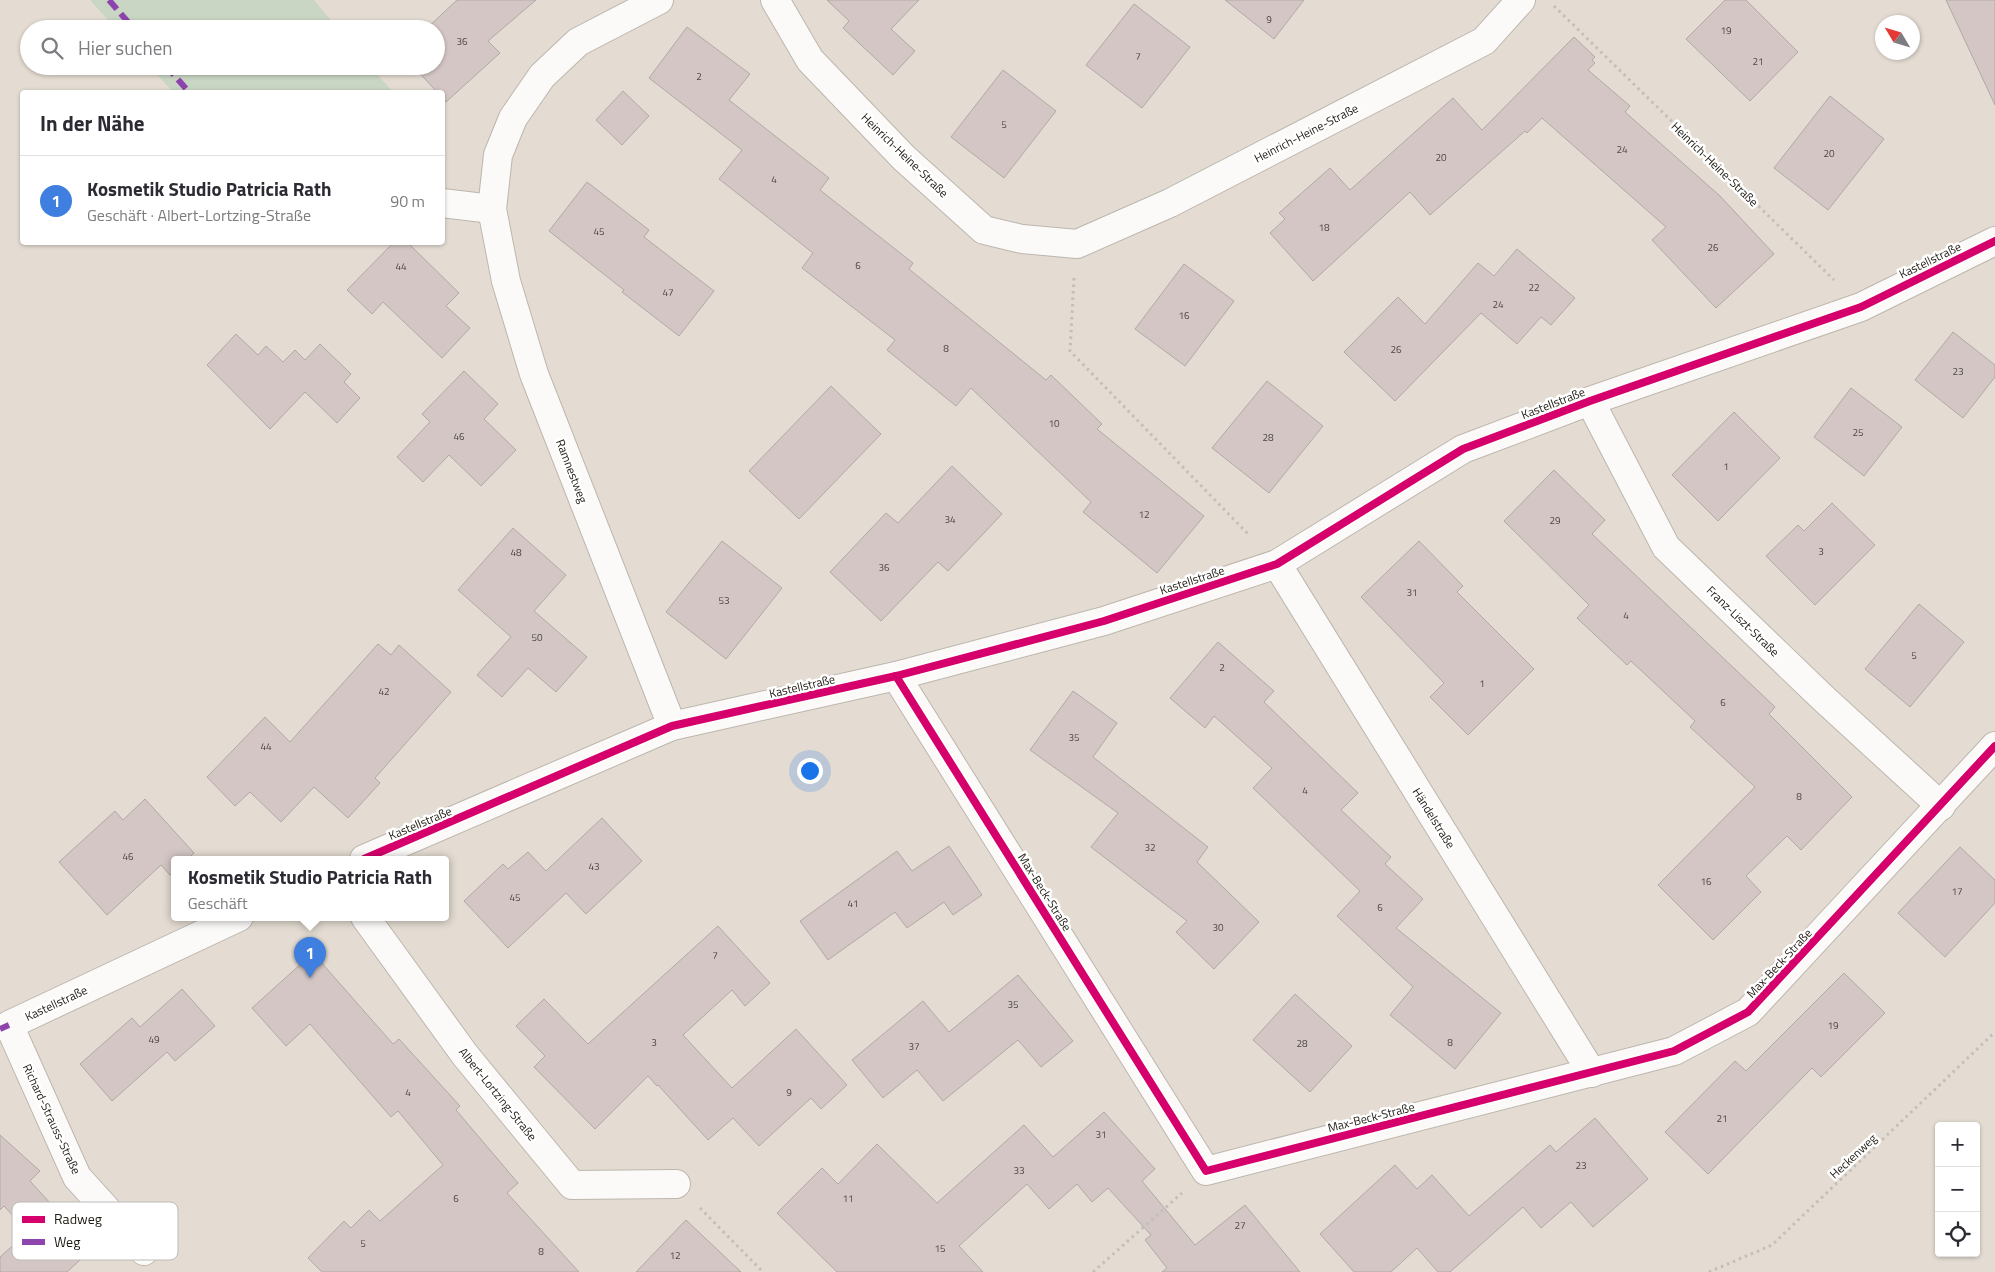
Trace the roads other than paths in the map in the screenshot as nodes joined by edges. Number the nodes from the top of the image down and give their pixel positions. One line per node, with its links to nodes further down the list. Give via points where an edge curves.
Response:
1 (659, 0): 5 (street, Ramnestweg, via 578,42 542,76 512,118 498,155)
2 (775, 0): 3 (street, Heinrich-Heine-Straße, via 810,60 904,158 984,230 1022,239 1077,244 1170,203 1484,41)
3 (1521, 0)
4 (445, 202): 5 (street)
5 (492, 209): 10 (street, Ramnestweg, via 506,281 534,374)
6 (1995, 241): 7 (street, Kastellstraße, via 1861,307)
7 (1590, 401): 8 (street, Kastellstraße, via 1463,449); 12 (street, Franz-Liszt-Straße, via 1666,547)
8 (1277, 564): 9 (street, Kastellstraße, via 1104,621); 17 (street, Händelstraße)
9 (896, 676): 10 (street, Kastellstraße); 17 (street, Max-Beck-Straße, via 1206,1171)
10 (672, 726): 13 (street, Kastellstraße)
11 (1995, 746): 12 (street, Max-Beck-Straße)
12 (1941, 806): 17 (street, Max-Beck-Straße, via 1748,1012 1674,1051)
13 (371, 856)
14 (230, 921): 16 (street, Kastellstraße)
15 (368, 921): 18 (street, Albert-Lortzing-Straße, via 465,1054 572,1185)
16 (9, 1025): 19 (street, Richard-Strauss-Straße, via 77,1177)
17 (1592, 1073)
18 (676, 1184)
19 (100, 1202)

